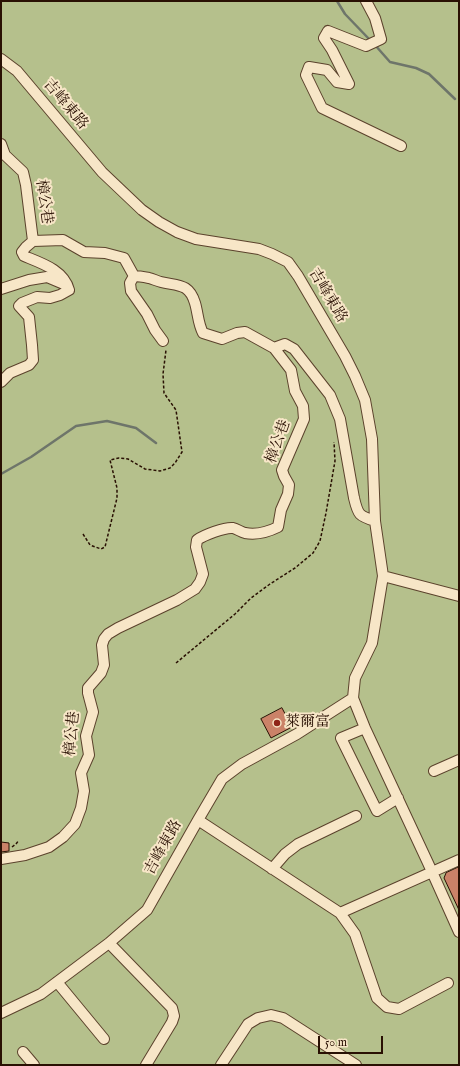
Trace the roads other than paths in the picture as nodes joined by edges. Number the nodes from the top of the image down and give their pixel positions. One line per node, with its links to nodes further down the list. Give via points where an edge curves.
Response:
1 (366, 1): 4 (street, via 375,18 381,39 366,46 328,31 324,38 349,84 337,82 327,70 309,67 306,75 322,108)
2 (1, 59): 12 (street, 吉峰東路, via 17,71 102,172 142,210 177,232 196,239 259,249 288,262 345,356 365,400 372,439)
3 (1, 144): 5 (street, 樟公巷, via 5,155 23,172)
4 (401, 146)
5 (33, 241): 6 (street, 樟公巷, via 63,240 84,252 105,252 124,258); 7 (street, via 22,252 24,256 46,265)
6 (134, 276): 9 (street, via 130,283 131,291); 10 (street, 樟公巷, via 183,286 191,293 203,334 222,339 245,332)
7 (68, 285): 8 (street, via 47,277); 11 (street, via 69,290 60,295 50,298 37,297 19,306 30,317 33,360 29,365 10,373)
8 (1, 289)
9 (163, 341)
10 (274, 348): 12 (street, via 285,344 294,349 330,395 340,419 357,511 363,517); 22 (street, 樟公巷, via 291,370 295,391 303,406 304,419 282,470 289,485 278,527 259,533 246,533 231,528 204,535 197,540 196,547 203,574 195,589 108,634 102,645 104,665 101,673 88,688 92,712 86,736 89,755 81,773 84,791 75,824 49,847 26,855)
11 (1, 382)
12 (375, 521): 13 (street, 吉峰東路)
13 (383, 576): 14 (street); 15 (street, 吉峰東路, via 372,643 354,678)
14 (459, 596)
15 (353, 698): 16 (street, 吉峰東路); 21 (street, 吉峰東路, via 297,734 242,764 222,779)
16 (365, 728): 19 (street, 吉峰東路); 19 (street, via 341,738 377,811)
17 (459, 760): 18 (street)
18 (434, 771)
19 (398, 798): 25 (street, 吉峰東路)
20 (356, 816): 24 (street, via 298,844 285,854)
21 (198, 820): 24 (street); 28 (street, 吉峰東路, via 147,910)
22 (1, 859)
23 (459, 860): 25 (street)
24 (272, 870): 26 (street)
25 (432, 872): 26 (street); 27 (street, 吉峰東路)
26 (340, 913): 30 (street, via 355,934 377,998 387,1007 399,1009)
27 (459, 932)
28 (109, 943): 29 (street, 吉峰東路); 35 (street, via 172,1008 172,1022)
29 (57, 982): 31 (street, 吉峰東路, via 41,994); 32 (street)
30 (448, 983)
31 (1, 1014)
32 (104, 1039)
33 (23, 1052): 34 (street)
34 (34, 1065)
35 (146, 1065)
36 (221, 1065): 37 (street, via 248,1024 271,1015 283,1018)
37 (356, 1065)

